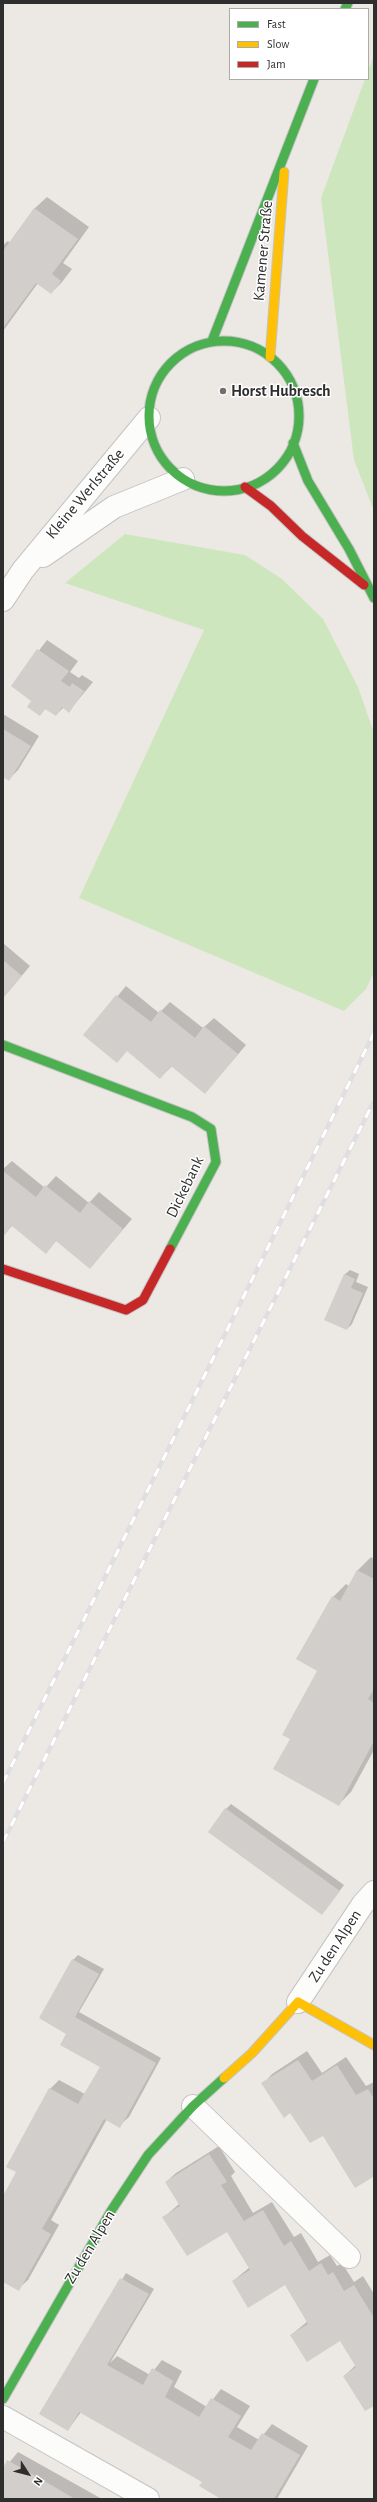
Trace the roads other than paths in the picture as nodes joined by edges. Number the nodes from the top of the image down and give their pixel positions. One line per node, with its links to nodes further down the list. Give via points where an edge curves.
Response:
1 (314, 80): 2 (main road, Kamener Straße)
2 (287, 147): 3 (main road, Kamener Straße); 4 (main road, Kamener Straße)
3 (212, 341): 4 (main road, via 243,343); 5 (main road, via 183,352 161,374 150,402)
4 (270, 357): 6 (main road, via 286,374 296,396 299,412)
5 (149, 418): 7 (main road, via 151,436 158,453); 9 (street, Kleine Werlstraße)
6 (293, 443): 8 (main road, via 279,466 258,482); 10 (main road, via 308,481)
7 (183, 479): 8 (main road, via 207,489 232,490); 9 (street, Kleine Werlstraße, via 114,506)
8 (245, 487): 10 (main road)
9 (23, 570): 12 (street, Kleine Werlstraße)
10 (370, 589): 11 (main road)
11 (374, 598)
12 (3, 600)
13 (3, 1045): 14 (main road, Dickebank, via 192,1117 211,1129 216,1162 143,1300 126,1310)
14 (3, 1268)
15 (374, 1892): 16 (street, Zu den Alpen, via 363,1904)
16 (298, 2002): 17 (main road); 18 (main road, Zu den Alpen, via 252,2053)
17 (374, 2045)
18 (192, 2106): 19 (street); 20 (main road, Zu den Alpen, via 148,2155 111,2211)
19 (349, 2257)
20 (3, 2399)
21 (3, 2416): 22 (street)
22 (148, 2499)

